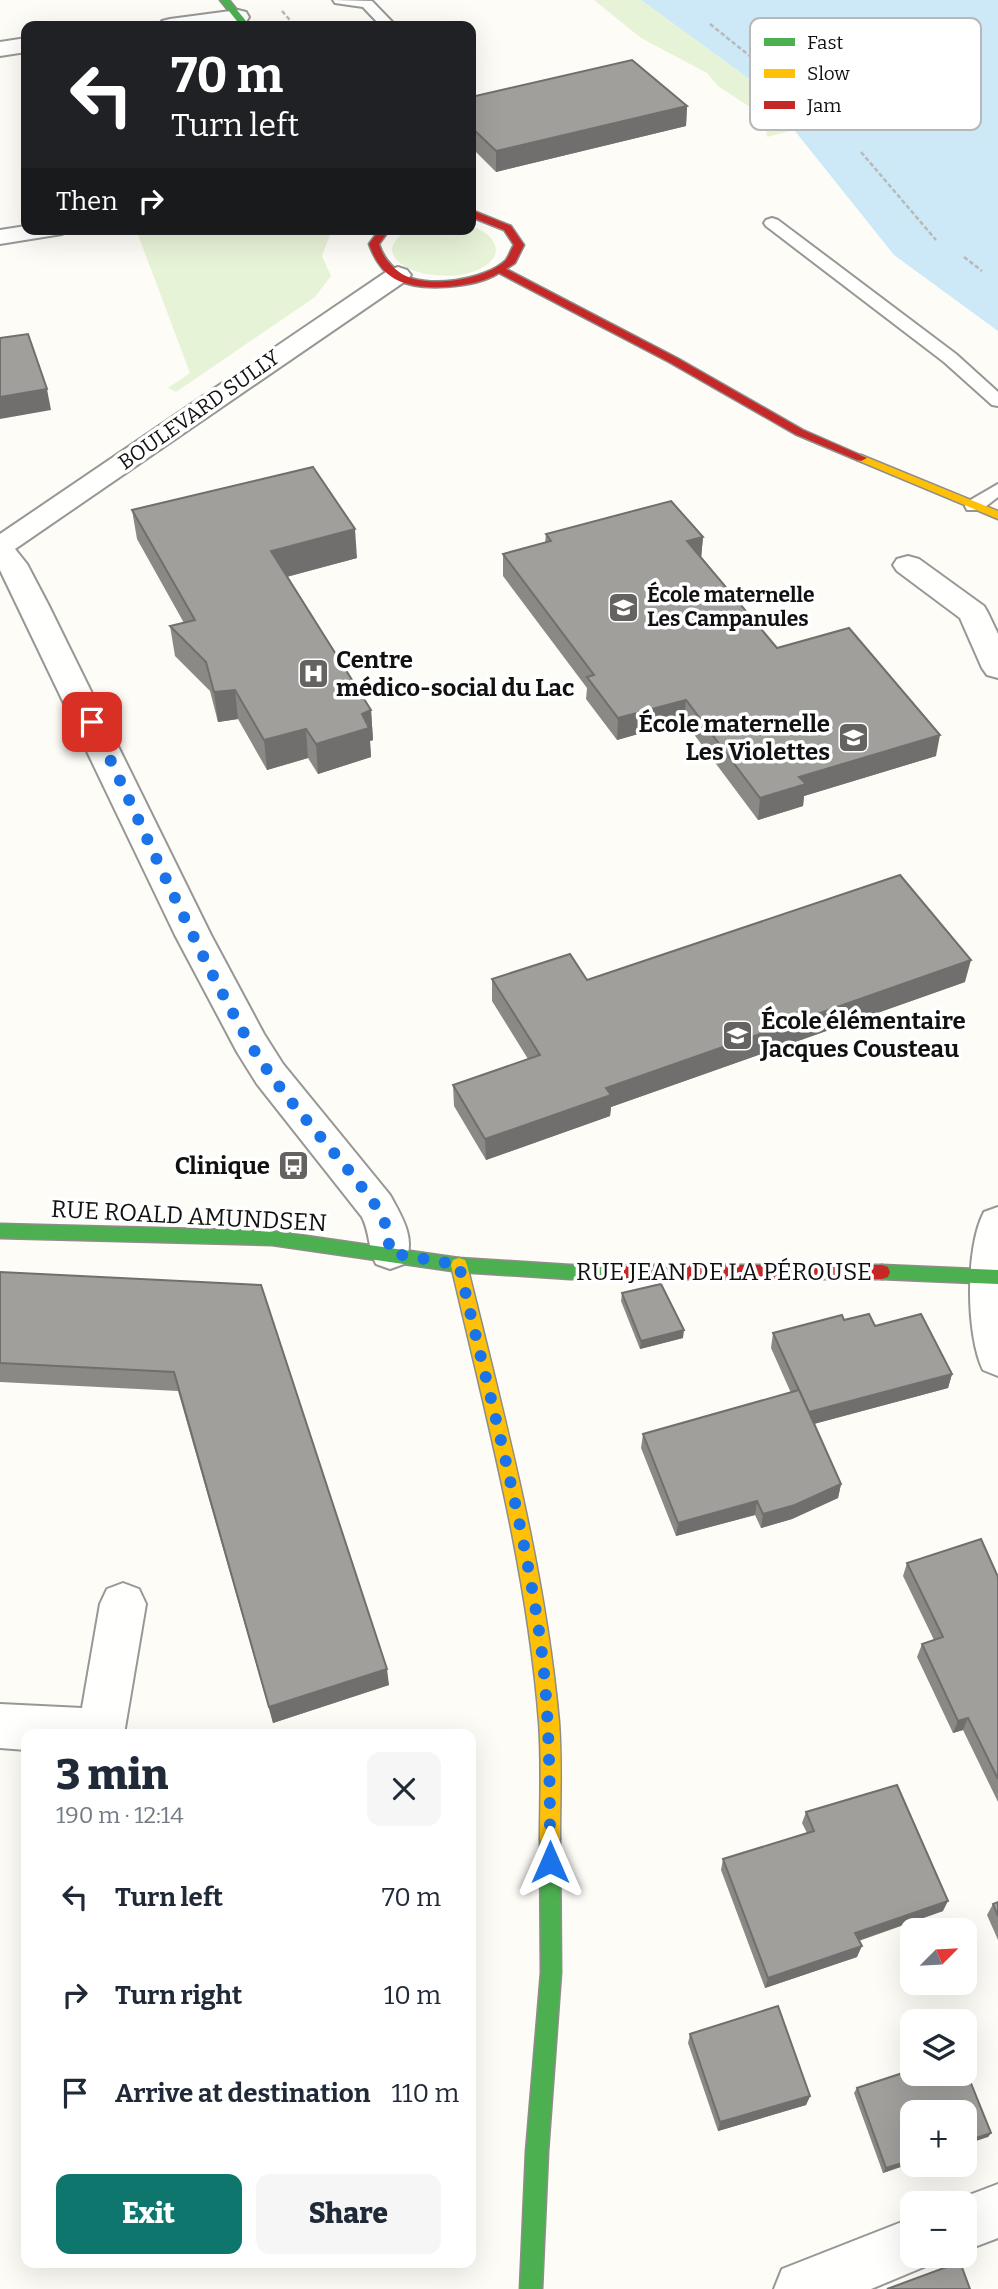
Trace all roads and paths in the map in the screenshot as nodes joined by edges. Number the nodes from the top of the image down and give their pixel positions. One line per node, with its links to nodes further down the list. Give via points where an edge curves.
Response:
1 (340, 0): 4 (lane, via 367,4)
2 (236, 15): 3 (street)
3 (200, 21)
4 (384, 21)
5 (710, 24): 8 (path)
6 (21, 46): 7 (street)
7 (0, 48)
8 (750, 56)
9 (861, 152): 15 (path)
10 (476, 216): 17 (street, via 502,224 514,235 519,247)
11 (772, 223): 20 (lane, via 950,358)
12 (21, 234): 14 (street)
13 (381, 235): 19 (street, via 374,244 375,255)
14 (0, 237)
15 (936, 240)
16 (964, 257): 18 (path)
17 (502, 271): 19 (street, via 452,284 418,282); 22 (street, via 799,432)
18 (982, 271)
19 (398, 275): 24 (street, BOULEVARD SULLY)
20 (998, 401)
21 (998, 489): 22 (lane)
22 (974, 506): 23 (street)
23 (998, 515)
24 (0, 548): 29 (street, via 33,604 193,935 250,1042 270,1074 376,1206 387,1227)
25 (908, 565): 26 (street, via 973,613)
26 (998, 668)
27 (998, 1223): 31 (street)
28 (0, 1231): 29 (street, RUE ROALD AMUNDSEN, via 272,1238)
29 (390, 1253): 30 (street, RUE ROALD AMUNDSEN)
30 (459, 1265): 31 (street, RUE JEAN DE LA PÉROUSE, via 570,1272); 40 (street, via 520,1527 549,1724 551,1973)
31 (993, 1276): 32 (street)
32 (998, 1358)
33 (123, 1604): 36 (street)
34 (0, 1726): 35 (street)
35 (50, 1729)
36 (102, 1729)
37 (998, 2211): 38 (street)
38 (977, 2219)
39 (900, 2250): 41 (street)
40 (531, 2289)
41 (802, 2289)

